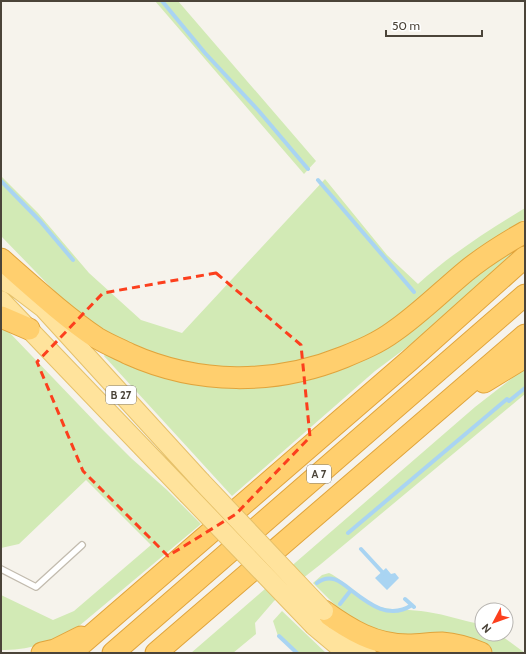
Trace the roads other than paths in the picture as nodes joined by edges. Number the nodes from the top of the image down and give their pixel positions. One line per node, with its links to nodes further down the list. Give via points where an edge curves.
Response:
1 (525, 232): 3 (highway, via 466,272 377,342 310,369 286,375 260,377 229,378 174,370 120,350 76,322)
2 (525, 257): 15 (highway)
3 (1, 259)
4 (1, 280): 14 (main road, B 27, bridge, via 14,286 43,308 201,481)
5 (525, 295): 18 (highway, A 7)
6 (1, 300): 8 (main road, B 27)
7 (1, 317): 8 (highway)
8 (29, 329): 14 (main road, B 27, bridge, via 187,494)
9 (525, 334): 11 (highway, A 7)
10 (525, 357): 11 (highway)
11 (440, 407): 19 (highway, A 7)
12 (82, 546): 13 (lane, via 36,587)
13 (1, 569)
14 (319, 618): 20 (main road, B 27); 21 (main road, B 27); 22 (highway, via 339,622 356,633 392,644 442,643 462,646)
15 (100, 628): 16 (highway, via 55,650); 17 (highway)
16 (42, 653)
17 (71, 653)
18 (114, 653)
19 (156, 653)
20 (346, 653)
21 (367, 653)
22 (481, 653)

